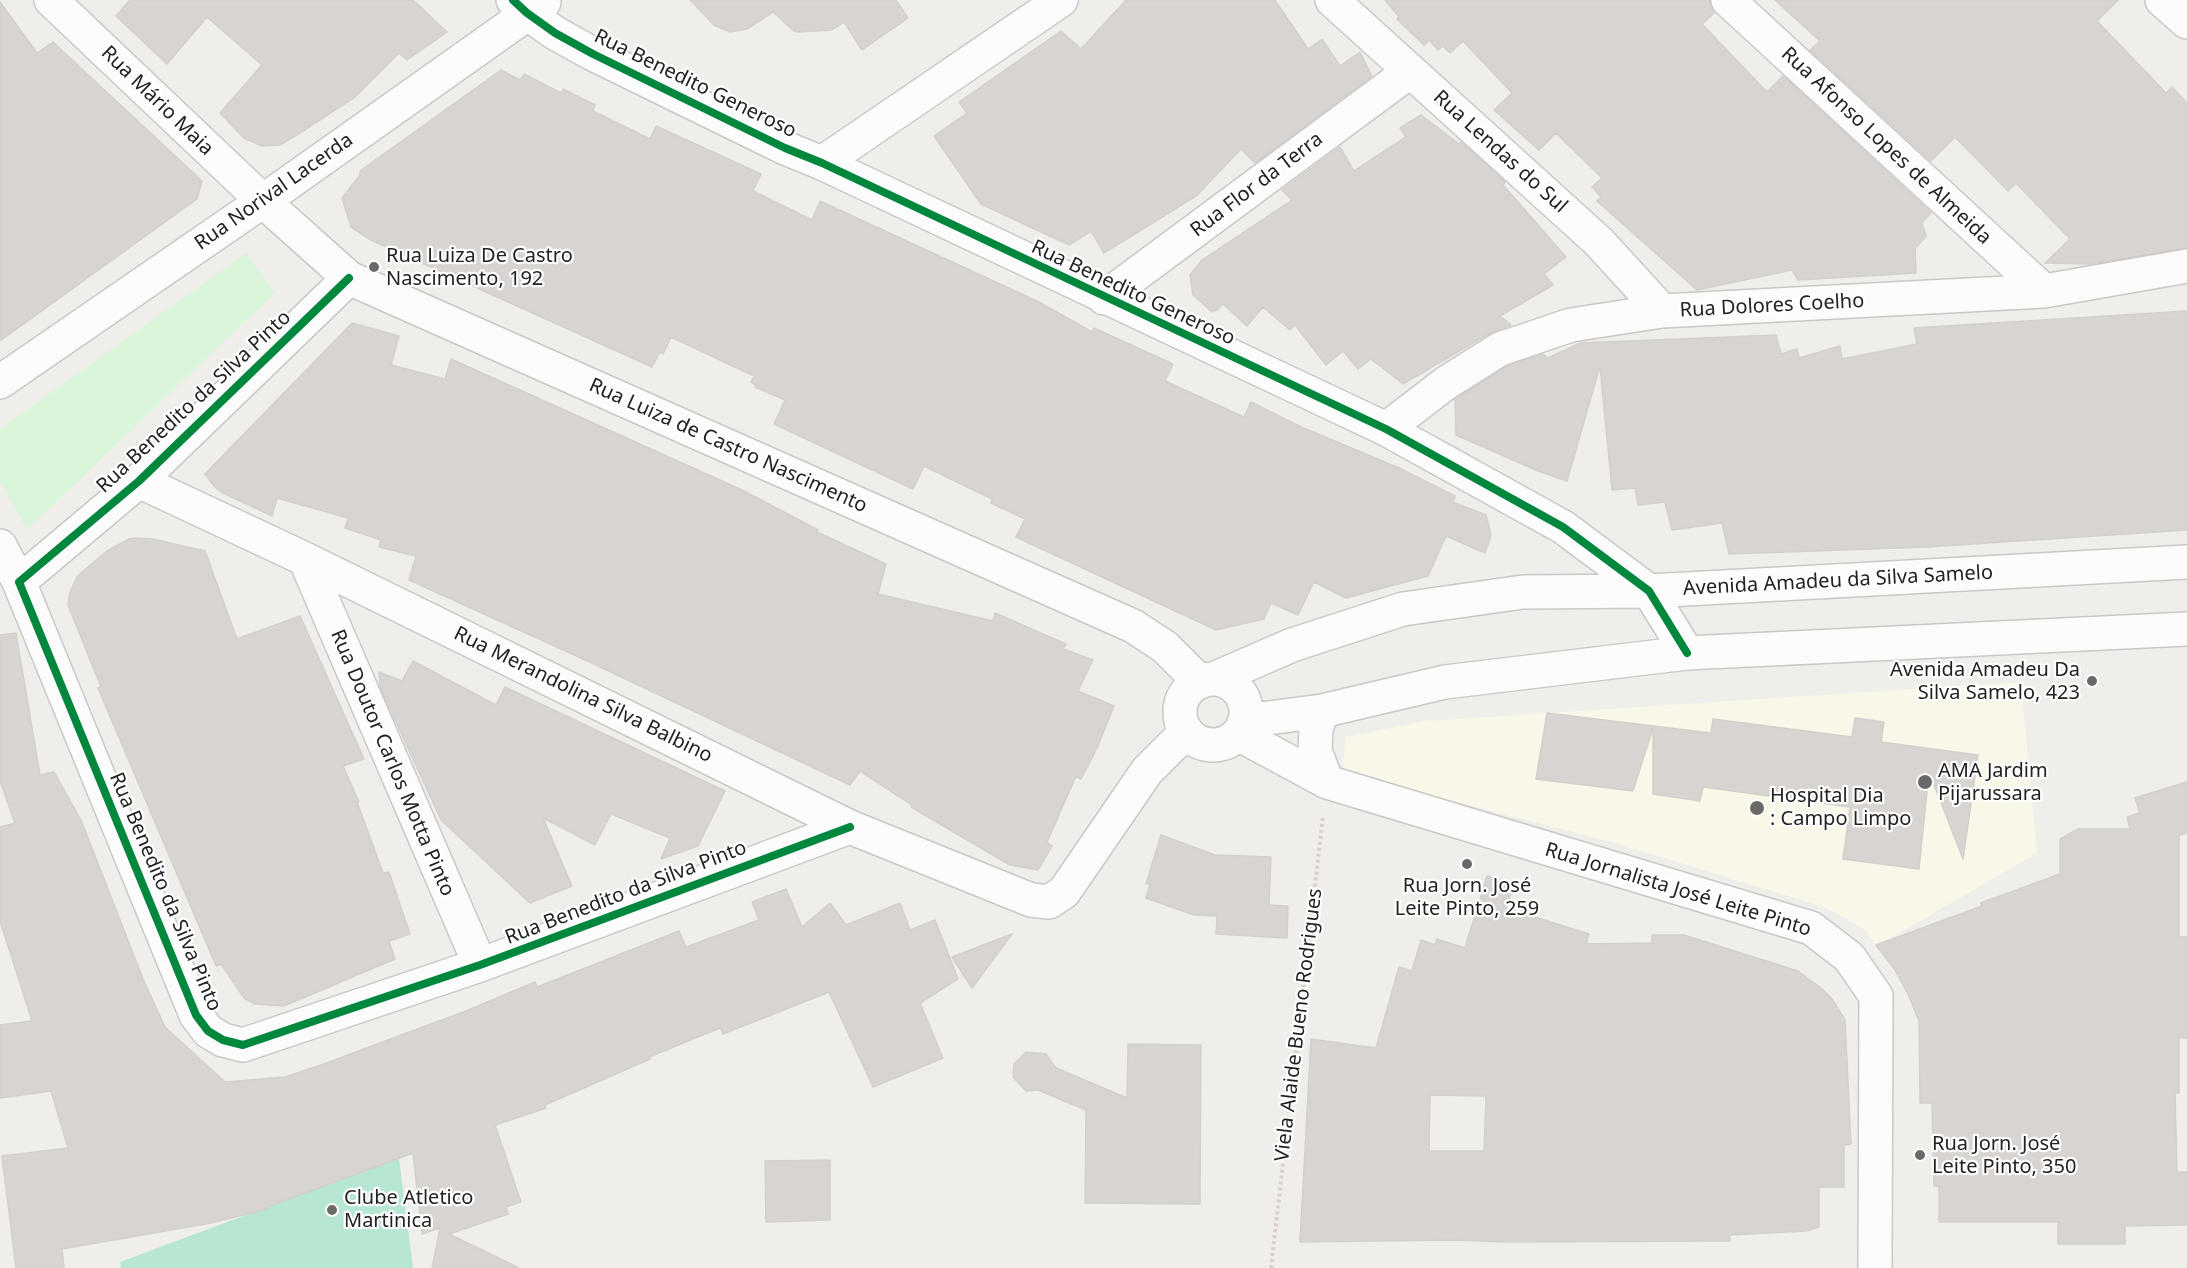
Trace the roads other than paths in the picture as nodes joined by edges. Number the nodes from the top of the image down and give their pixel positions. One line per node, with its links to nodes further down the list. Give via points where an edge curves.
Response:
1 (51, 0): 10 (street, Rua Mário Maia)
2 (1061, 0): 9 (street)
3 (1332, 0): 8 (street, Rua Lendas do Sul)
4 (1728, 0): 13 (street, Rua Afonso Lopes de Almeida)
5 (2162, 0): 7 (street)
6 (529, 4): 9 (street, Rua Benedito Generoso, via 555,33 593,54); 10 (street, Rua Norival Lacerda)
7 (2187, 22)
8 (1409, 72): 14 (street, Rua Flor da Terra); 15 (street, Rua Lendas do Sul, via 1599,242)
9 (822, 163): 14 (street, Rua Benedito Generoso)
10 (263, 201): 12 (street, Rua Luiza de Castro Nascimento); 16 (street, Rua Norival Lacerda)
11 (2187, 266): 13 (street, Rua Dolores Coelho)
12 (349, 278): 18 (street, Rua Benedito da Silva Pinto); 26 (street, Rua Luiza de Castro Nascimento, via 1133,626)
13 (2044, 291): 15 (street, Rua Dolores Coelho)
14 (1104, 298): 17 (street, Rua Benedito Generoso)
15 (1662, 311): 17 (street, Rua Dolores Coelho, via 1571,325 1500,349 1446,383)
16 (0, 382)
17 (1386, 429): 23 (street, Rua Benedito Generoso, via 1563,527)
18 (139, 481): 20 (street, Rua Merandolina Silva Balbino); 22 (street, Rua Benedito da Silva Pinto)
19 (0, 546): 22 (street)
20 (305, 559): 31 (street, Rua Merandolina Silva Balbino); 32 (street, Rua Doutor Carlos Motta Pinto)
21 (2187, 562): 23 (street, Avenida Amadeu da Silva Samelo)
22 (19, 582): 32 (street, Rua Benedito da Silva Pinto, via 196,1015 208,1031 243,1045)
23 (1649, 591): 25 (street, Rua Benedito Generoso); 26 (street, Avenida Amadeu da Silva Samelo, via 1523,592 1403,609 1292,645)
24 (2187, 629): 25 (street)
25 (1687, 653): 27 (street, via 1444,682)
26 (1207, 680): 28 (street, via 1228,683 1240,692 1246,706); 29 (street, via 1187,691 1180,704 1180,719)
27 (1322, 711): 28 (street); 30 (street, via 1316,729 1316,751)
28 (1241, 727): 29 (street, via 1226,743 1211,746 1197,742); 30 (street, Rua Jornalista José Leite Pinto)
29 (1186, 732): 31 (street, Rua Merandolina Silva Balbino, via 1148,771 1064,892 1049,902 1031,900)
30 (1327, 782): 33 (street, Rua Jornalista José Leite Pinto, via 1811,928 1849,957 1876,996)
31 (850, 826): 32 (street, Rua Benedito da Silva Pinto)
32 (480, 966)
33 (1875, 1268)

